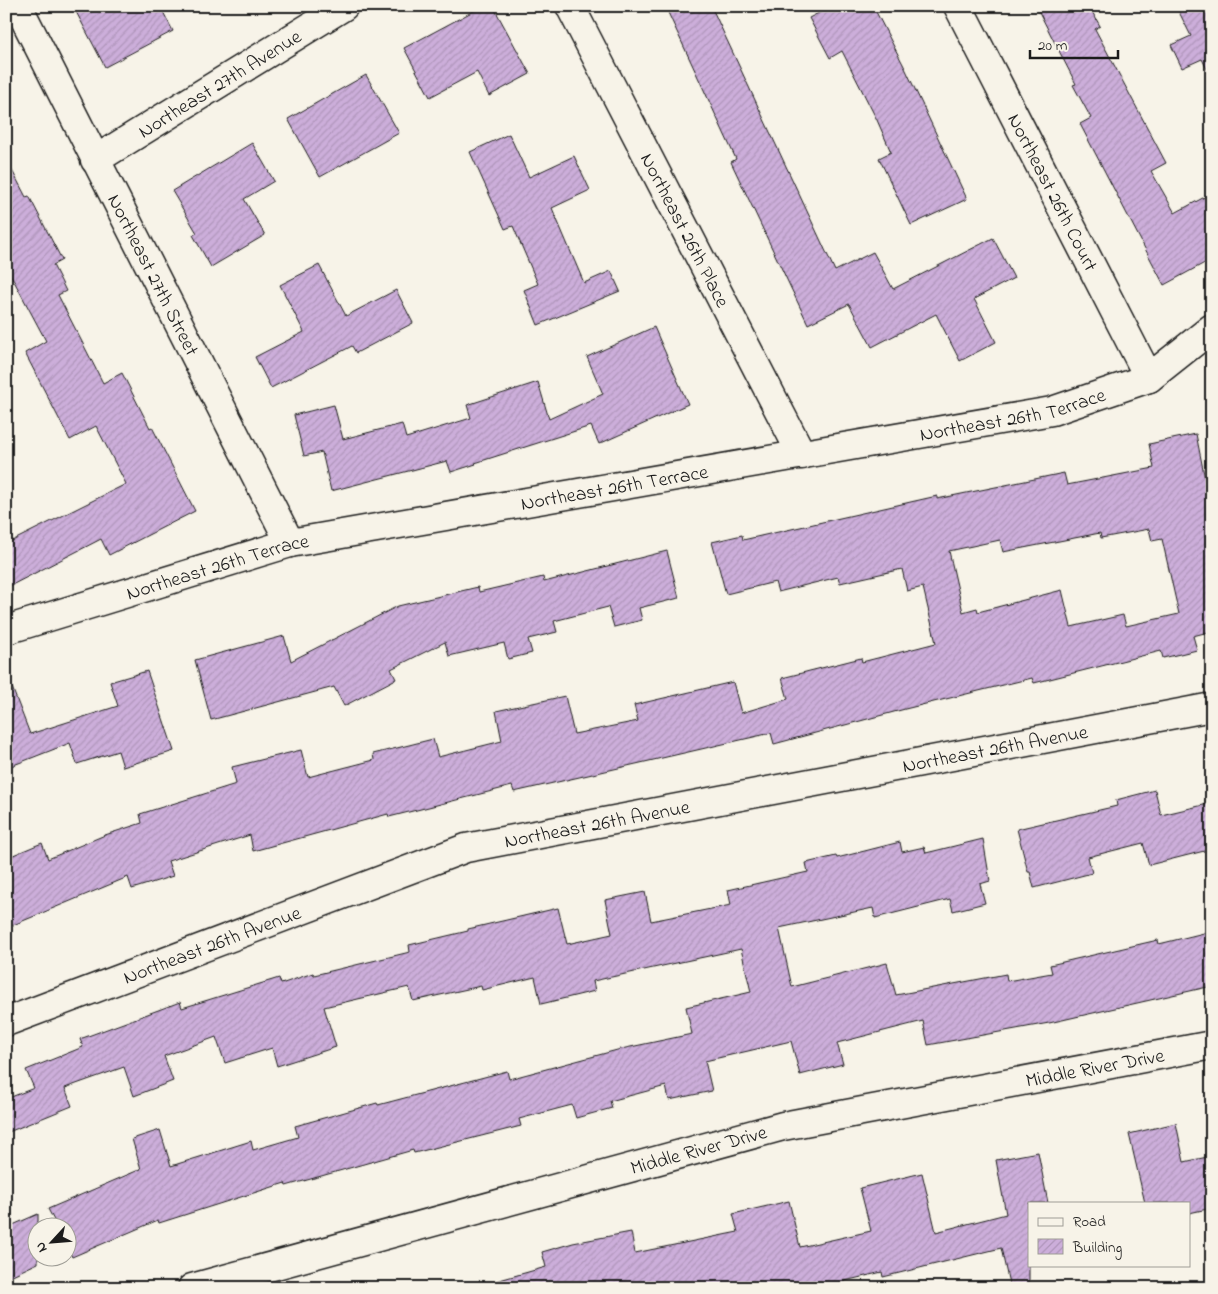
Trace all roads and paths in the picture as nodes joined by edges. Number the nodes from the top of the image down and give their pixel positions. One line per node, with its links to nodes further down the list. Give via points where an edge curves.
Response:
1 (18, 6): 5 (street, Northeast 27th Street)
2 (344, 6): 5 (street, Northeast 27th Avenue)
3 (570, 6): 8 (street, Northeast 26th Place)
4 (958, 6): 7 (street, Northeast 26th Court)
5 (95, 160): 9 (street, Northeast 27th Street)
6 (1212, 328): 7 (street, Northeast 26th Terrace)
7 (1149, 378): 8 (street, Northeast 26th Terrace, via 1052,411)
8 (802, 455): 9 (street, Northeast 26th Terrace)
9 (290, 543): 10 (street, Northeast 26th Terrace)
10 (6, 630)
11 (1212, 707): 12 (street, Northeast 26th Avenue, via 466,848)
12 (6, 1022)
13 (1212, 1045): 14 (street, Middle River Drive, via 783,1126)
14 (192, 1288)

